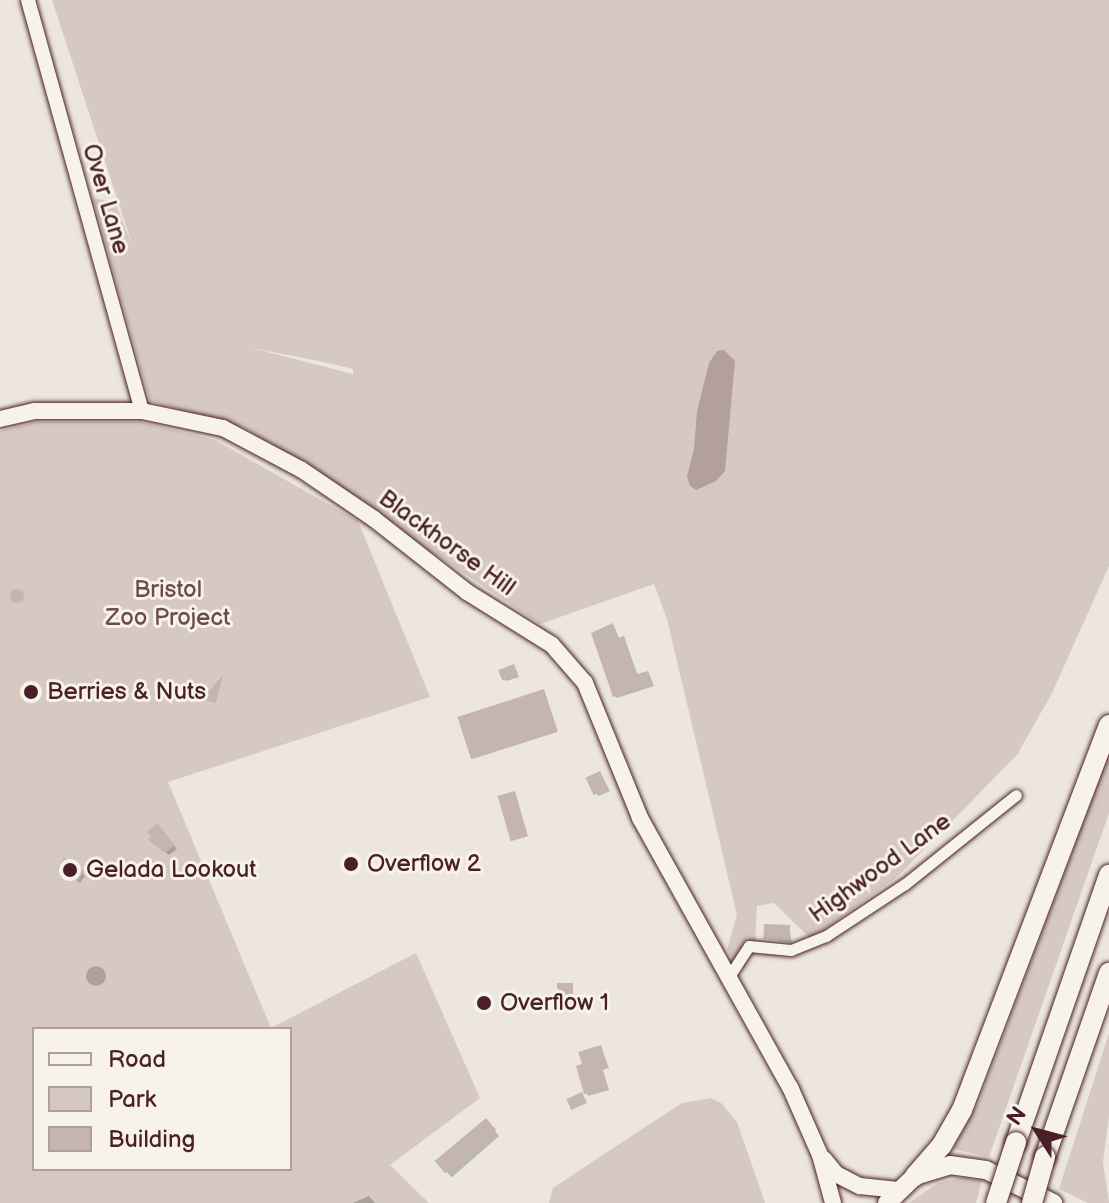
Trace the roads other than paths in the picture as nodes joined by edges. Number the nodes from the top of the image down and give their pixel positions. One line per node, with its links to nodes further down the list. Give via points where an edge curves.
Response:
1 (28, 0): 2 (street, Over Lane)
2 (142, 411): 3 (main road, Blackhorse Hill, via 35,411); 8 (main road, Blackhorse Hill, via 201,421 263,447 374,519 467,592 533,631 569,661 601,716 640,818)
3 (0, 419)
4 (1109, 725): 10 (highway, via 962,1110 942,1145)
5 (1016, 795): 8 (street, Highwood Lane, via 905,884 826,936 791,950 749,946)
6 (1109, 875): 13 (highway, bridge)
7 (1109, 973): 14 (highway, bridge)
8 (728, 978): 9 (main road, Blackhorse Hill, via 790,1087)
9 (820, 1155): 11 (main road, via 850,1182); 12 (main road, Blackhorse Hill)
10 (915, 1176): 11 (main road); 15 (main road, via 937,1167 967,1166)
11 (893, 1196)
12 (833, 1203)
13 (996, 1203)
14 (1032, 1203)
15 (1053, 1203)

